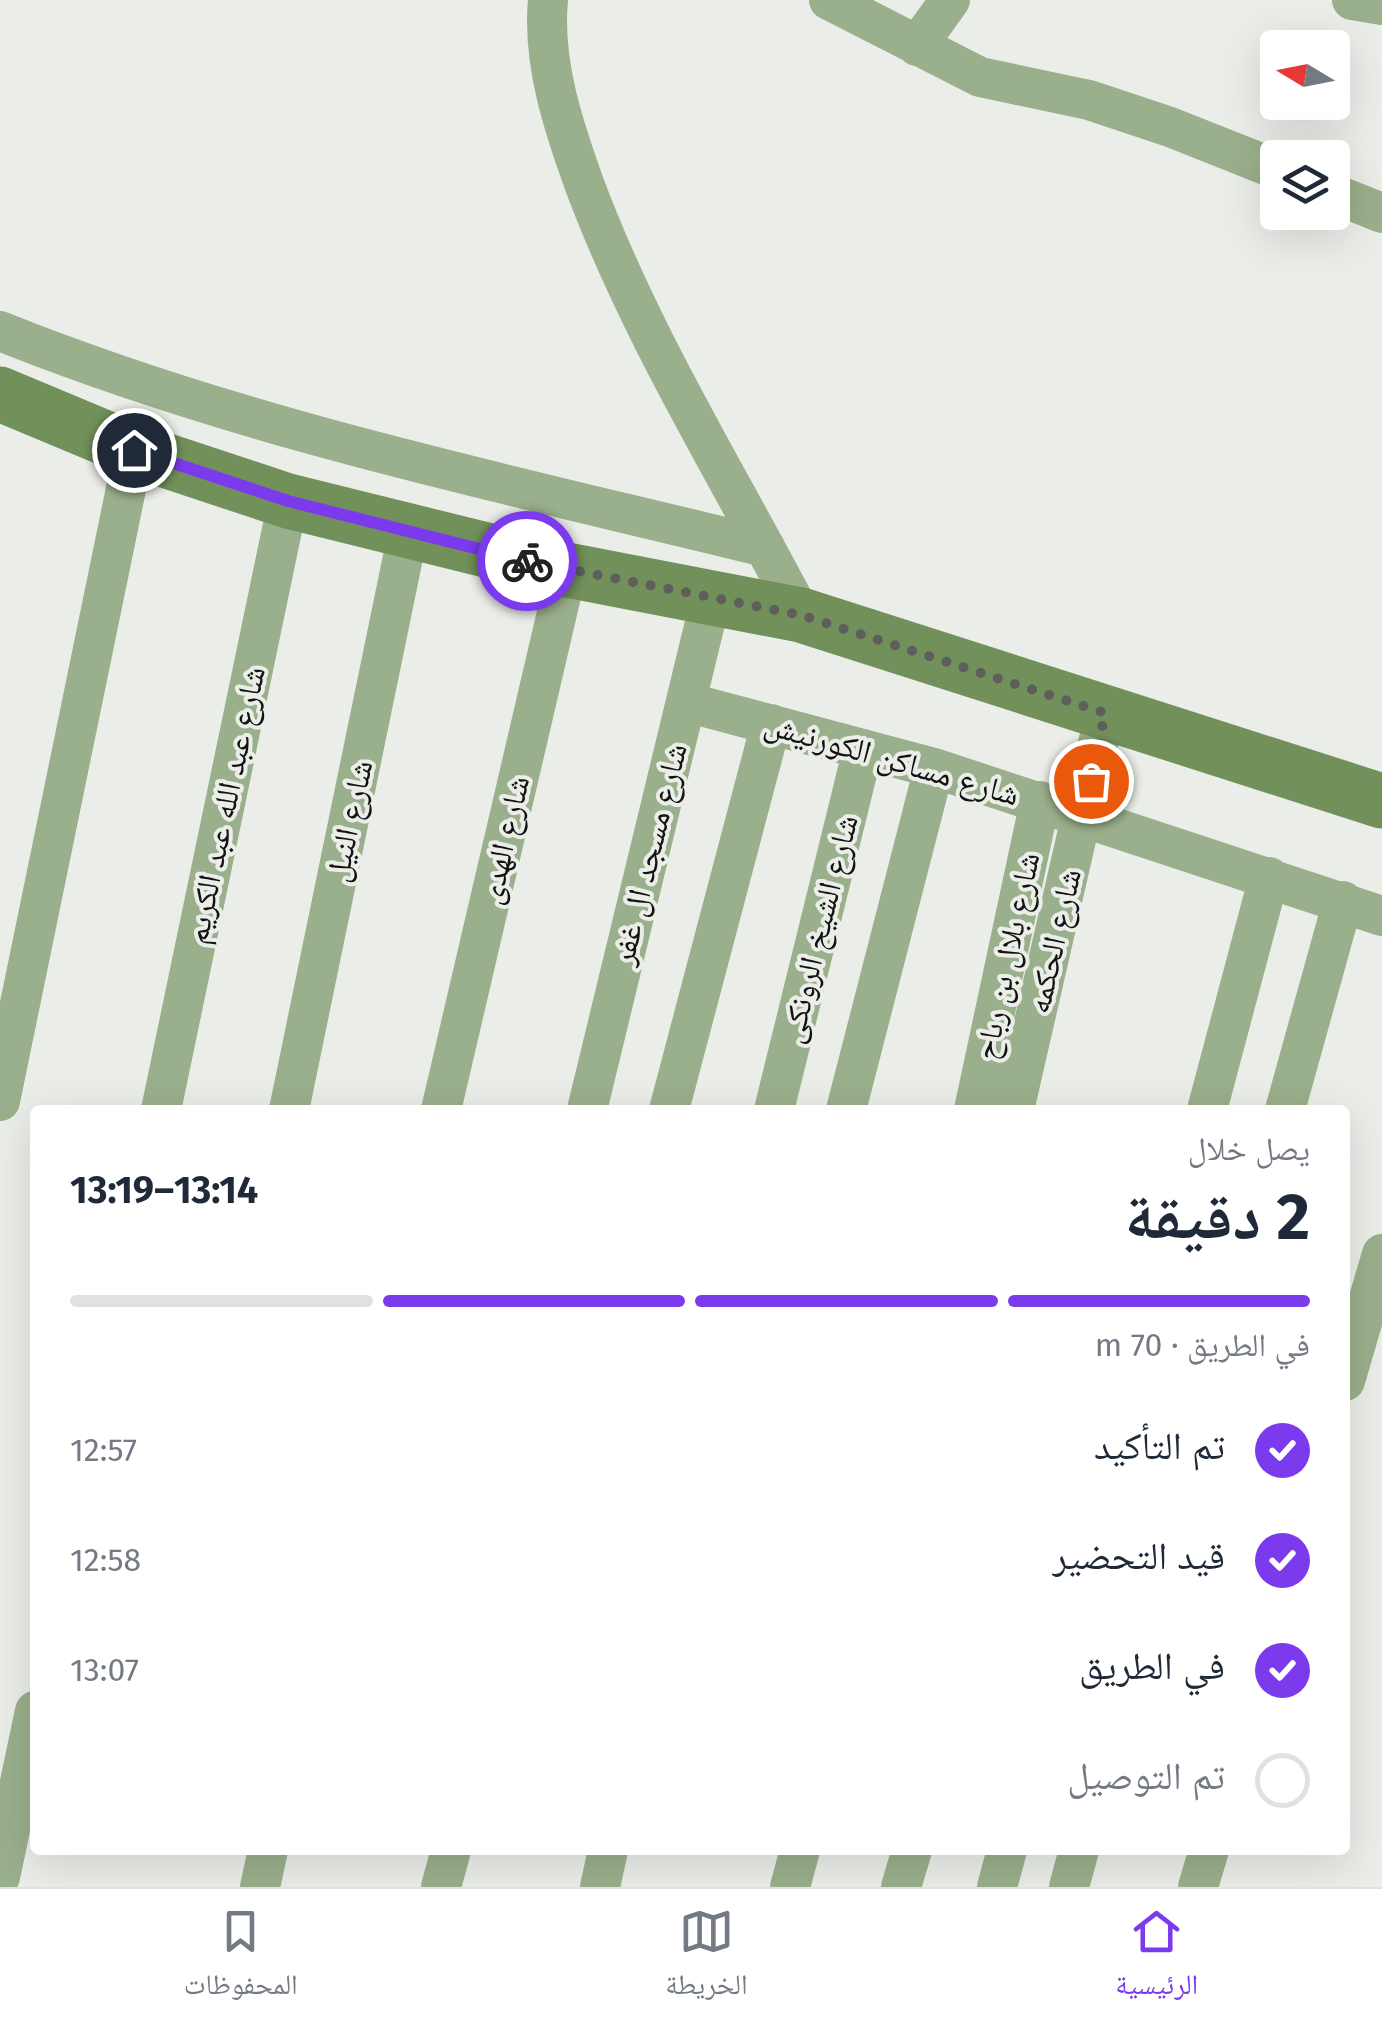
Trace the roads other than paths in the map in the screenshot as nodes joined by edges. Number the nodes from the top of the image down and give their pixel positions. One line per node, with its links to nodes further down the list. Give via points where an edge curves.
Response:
1 (548, 0): 15 (street, via 560,108 597,216 645,326)
2 (829, 0): 6 (street)
3 (950, 0): 6 (street)
4 (1352, 0): 5 (street)
5 (1382, 5)
6 (916, 46): 7 (street, via 980,77 1089,100)
7 (1260, 163)
8 (1350, 200): 9 (street)
9 (1382, 213)
10 (0, 331): 15 (street, via 168,392 379,454)
11 (0, 394): 12 (street)
12 (134, 450): 13 (street); 30 (street)
13 (288, 501): 14 (street); 31 (street, شارع عبد الله عبد الكريم)
14 (408, 532): 16 (street); 32 (street, شارع النيل)
15 (765, 547): 18 (street)
16 (567, 570): 17 (street); 33 (street, شارع الهدى)
17 (711, 598): 18 (street); 19 (street, شارع مسجد ال غفر)
18 (801, 615): 20 (street)
19 (686, 702): 21 (street, شارع مساكن الكورنيش); 34 (street, شارع مسجد ال غفر)
20 (1105, 713): 25 (street); 26 (street, شارع الحكمه)
21 (771, 724): 22 (street, شارع مساكن الكورنيش); 35 (street)
22 (863, 749): 23 (street, شارع مساكن الكورنيش); 36 (street, شارع الشيخ الرونكى)
23 (934, 768): 24 (street, شارع مساكن الكورنيش); 37 (street)
24 (1040, 801): 26 (street, شارع مساكن الكورنيش); 38 (street, شارع بلال بن رباح)
25 (1382, 801)
26 (1084, 815): 27 (street, شارع مساكن الكورنيش); 39 (street, شارع الحكمه)
27 (1269, 877): 28 (street, شارع مساكن الكورنيش); 40 (street)
28 (1342, 902): 29 (street, شارع مساكن الكورنيش); 41 (street)
29 (1382, 916)
30 (0, 1101)
31 (162, 1105)
32 (291, 1105)
33 (442, 1105)
34 (588, 1105)
35 (670, 1105)
36 (775, 1105)
37 (847, 1105)
38 (975, 1105)
39 (1015, 1105)
40 (1207, 1105)
41 (1285, 1105)
42 (1382, 1254): 43 (street)
43 (1350, 1365)
44 (30, 1734): 53 (street)
45 (267, 1855): 54 (street)
46 (449, 1855): 55 (street)
47 (607, 1855): 56 (street)
48 (799, 1855): 57 (street)
49 (911, 1855): 58 (street)
50 (1006, 1855): 59 (street)
51 (1078, 1855): 60 (street)
52 (1208, 1855): 61 (street)
53 (0, 1877)
54 (260, 1887)
55 (441, 1887)
56 (600, 1887)
57 (790, 1887)
58 (901, 1887)
59 (997, 1887)
60 (1068, 1887)
61 (1198, 1887)

